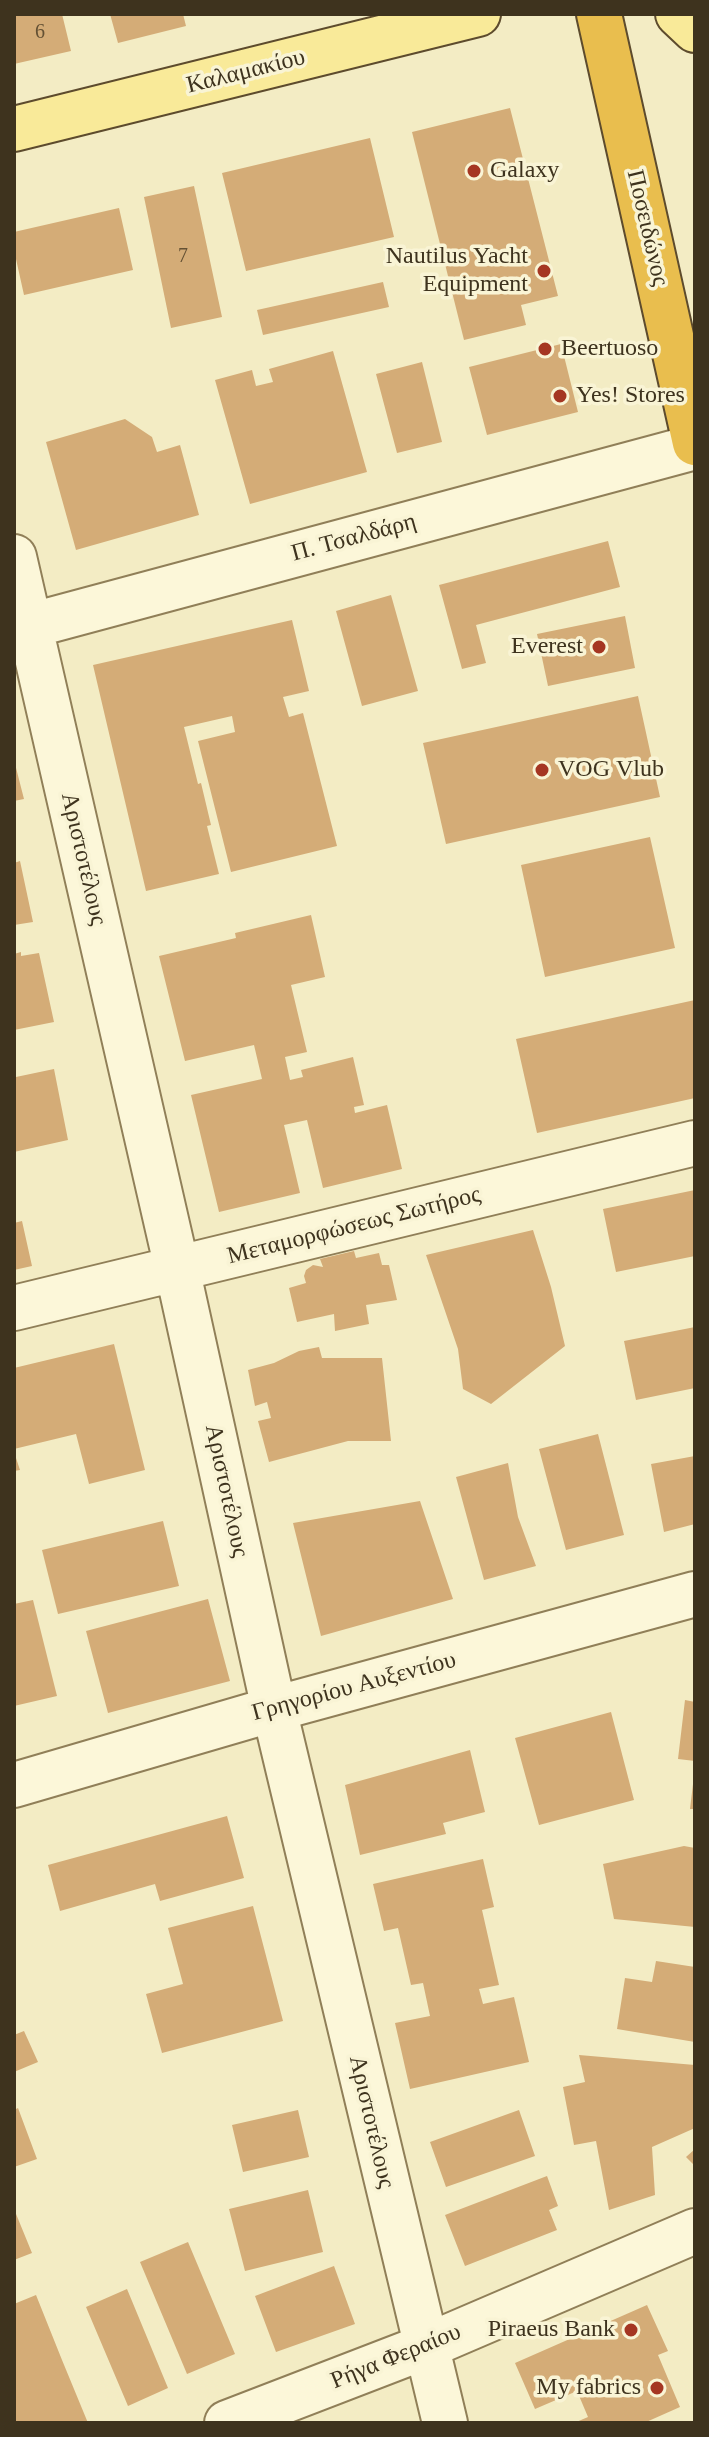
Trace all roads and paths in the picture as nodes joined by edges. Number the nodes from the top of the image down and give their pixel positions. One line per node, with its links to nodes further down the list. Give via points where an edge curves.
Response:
1 (478, 14): 5 (main road, Καλαμακίου)
2 (599, 14): 6 (highway, Ποσειδώνος)
3 (678, 14): 4 (main road)
4 (695, 30)
5 (14, 129)
6 (695, 445): 8 (street, Π. Τσαλδάρη)
7 (14, 557): 8 (street, Αριστοτέλους)
8 (22, 628): 10 (street, Αριστοτέλους)
9 (695, 1143): 10 (street, Μεταμορφώσεως Σωτήρος)
10 (177, 1268): 11 (street, Μεταμορφώσεως Σωτήρος); 13 (street, Αριστοτέλους)
11 (14, 1308)
12 (695, 1594): 13 (street, Γρηγορίου Αυξεντίου)
13 (274, 1709): 14 (street, Γρηγορίου Αυξεντίου); 16 (street, Αριστοτέλους)
14 (14, 1785)
15 (695, 2231): 16 (street, Ρήγα Φεραίου)
16 (427, 2346): 17 (street, Ρήγα Φεραίου); 18 (street, Αριστοτέλους)
17 (227, 2423)
18 (445, 2423)

